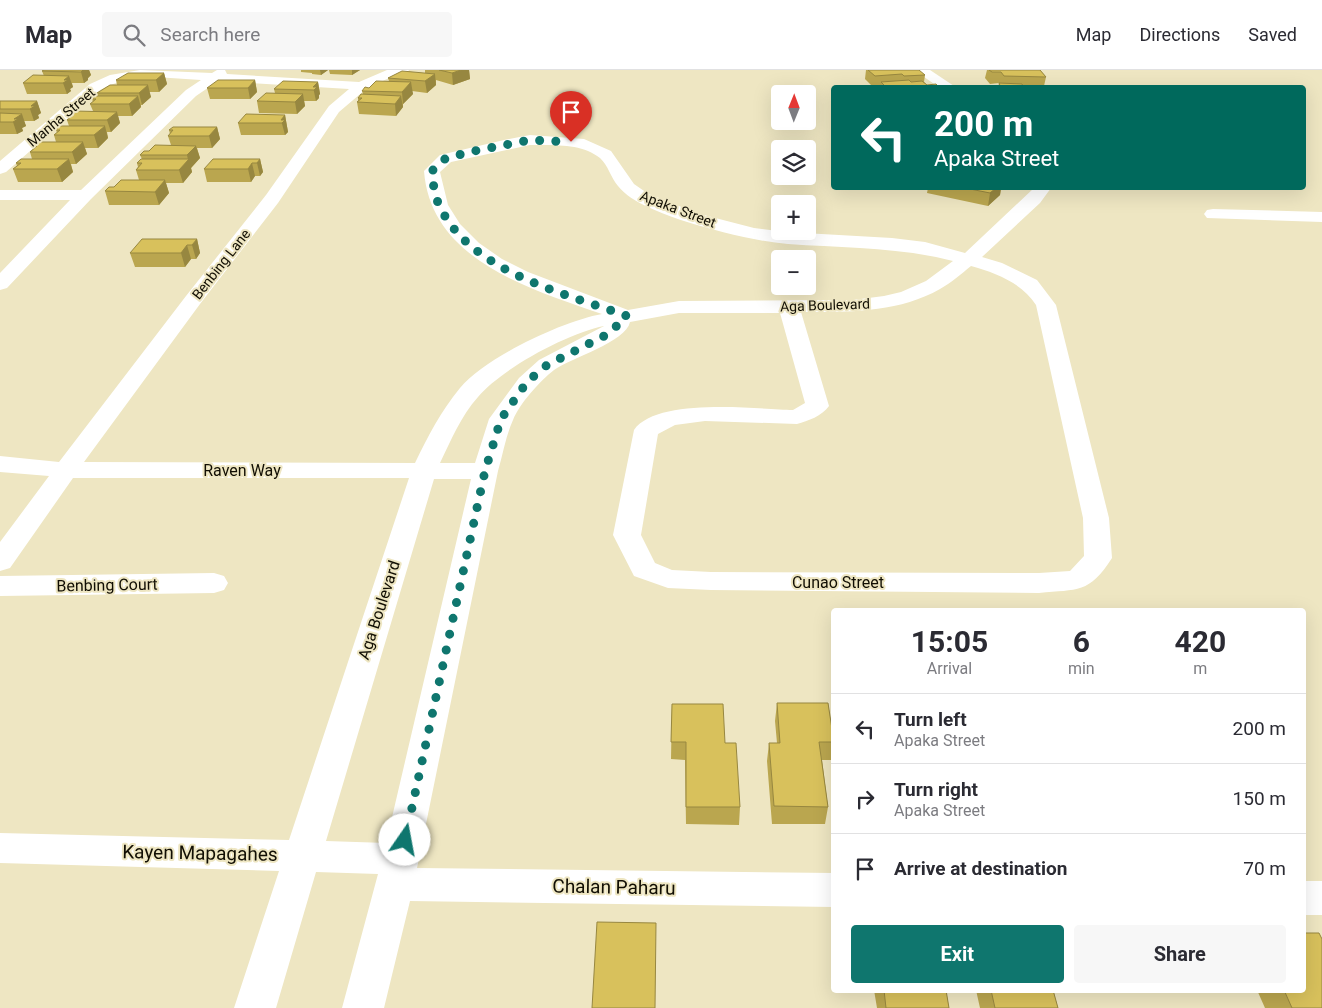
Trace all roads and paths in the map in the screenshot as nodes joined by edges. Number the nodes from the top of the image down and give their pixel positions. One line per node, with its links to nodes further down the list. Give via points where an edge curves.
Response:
1 (402, 70): 5 (street)
2 (921, 70): 4 (street)
3 (222, 73): 5 (street); 6 (street, Manha Street, via 151,73 104,81); 9 (street, via 191,94)
4 (945, 85)
5 (361, 86): 17 (street, Benbing Lane, via 334,110 272,200)
6 (0, 169)
7 (1042, 190): 12 (street, Aga Boulevard)
8 (0, 195): 9 (street)
9 (85, 195): 13 (street)
10 (1213, 214): 11 (street)
11 (1322, 217)
12 (969, 259): 14 (street, Aga Boulevard, via 933,285 908,296 853,306); 14 (street, Cunao Street, via 1030,284 1046,305 1096,518 1098,558 1078,580 711,581 668,579 644,569 627,535 646,430 669,418 705,414 797,417 817,406); 15 (street, Apaka Street, via 892,244 815,241 754,233 690,217 641,197 628,188 605,154 584,144 530,140 446,158 432,171 438,204 465,242 521,277)
13 (4, 275)
14 (789, 306): 15 (street, Aga Boulevard, via 679,307)
15 (627, 316): 18 (street, Aga Boulevard, via 592,322 563,332 497,368 470,391 449,419); 19 (street, via 608,334 547,365 527,382 501,419)
16 (0, 464): 17 (street, Raven Way)
17 (66, 470): 18 (street, Raven Way); 20 (street, Benbing Lane)
18 (424, 470): 19 (street, Raven Way); 24 (street, Aga Boulevard)
19 (485, 471): 25 (street)
20 (0, 562)
21 (214, 583): 22 (street, Benbing Court)
22 (0, 586)
23 (0, 848): 24 (street, Kayen Mapagahes)
24 (301, 856): 25 (street, Kayen Mapagahes); 29 (street, Aga Boulevard)
25 (398, 871): 26 (street, Chalan Paharu); 30 (street)
26 (831, 890)
27 (1306, 898): 28 (street)
28 (1322, 898)
29 (255, 1008)
30 (363, 1008)

